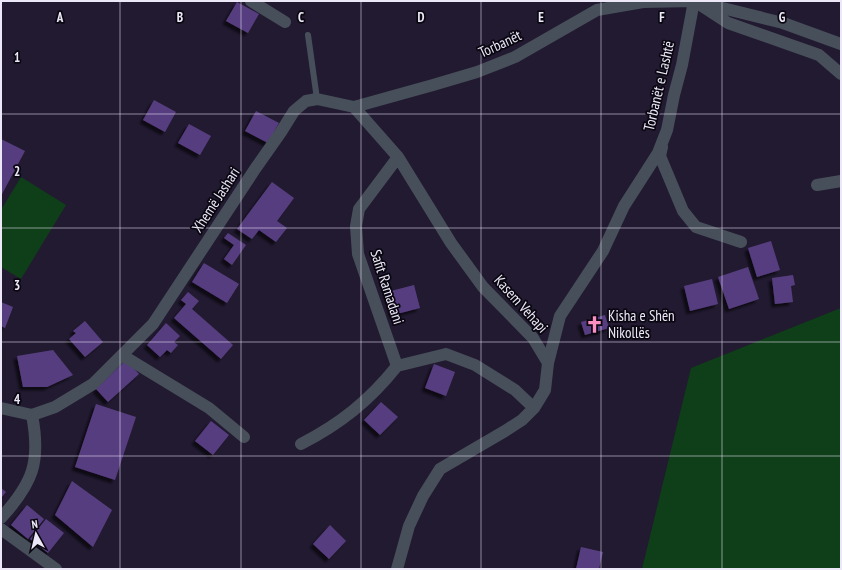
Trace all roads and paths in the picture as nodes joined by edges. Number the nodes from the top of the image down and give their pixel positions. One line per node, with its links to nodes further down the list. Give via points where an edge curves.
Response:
1 (251, 1): 3 (street)
2 (694, 1): 5 (street, Torbanët, via 783,23); 6 (street, via 728,23 819,55); 8 (street, Torbanët, via 644,2 597,10 515,57 477,72); 9 (street, Torbanët e Lashtë)
3 (285, 22)
4 (308, 35): 7 (lane)
5 (841, 44)
6 (841, 74)
7 (317, 99): 8 (street); 14 (street, Xhemë Jashari, via 306,102 294,111 153,324)
8 (354, 107): 10 (street, Kasem Vehapi)
9 (664, 140): 13 (street, via 660,156 683,211 696,227); 15 (street, Torbanët e Lashtë, via 624,206 603,251 560,316)
10 (398, 157): 15 (street, Kasem Vehapi, via 451,243 483,287 533,338); 16 (street, Safit Ramadani, via 359,209 356,226 358,254)
11 (841, 181): 12 (street)
12 (817, 184)
13 (741, 242)
14 (122, 355): 19 (street, Xhemë Jashari, via 93,384 55,407); 20 (street, via 209,408)
15 (548, 363): 18 (street, via 545,390)
16 (397, 366): 18 (street, via 446,354 475,365 515,390); 21 (street, via 382,384 341,422)
17 (1, 408): 19 (street)
18 (534, 408): 25 (street, via 522,420 440,470 423,496 409,526)
19 (32, 415): 22 (street, via 36,437 34,469 18,499)
20 (244, 437)
21 (301, 444)
22 (1, 518)
23 (1, 529): 24 (street)
24 (56, 569)
25 (397, 569)

